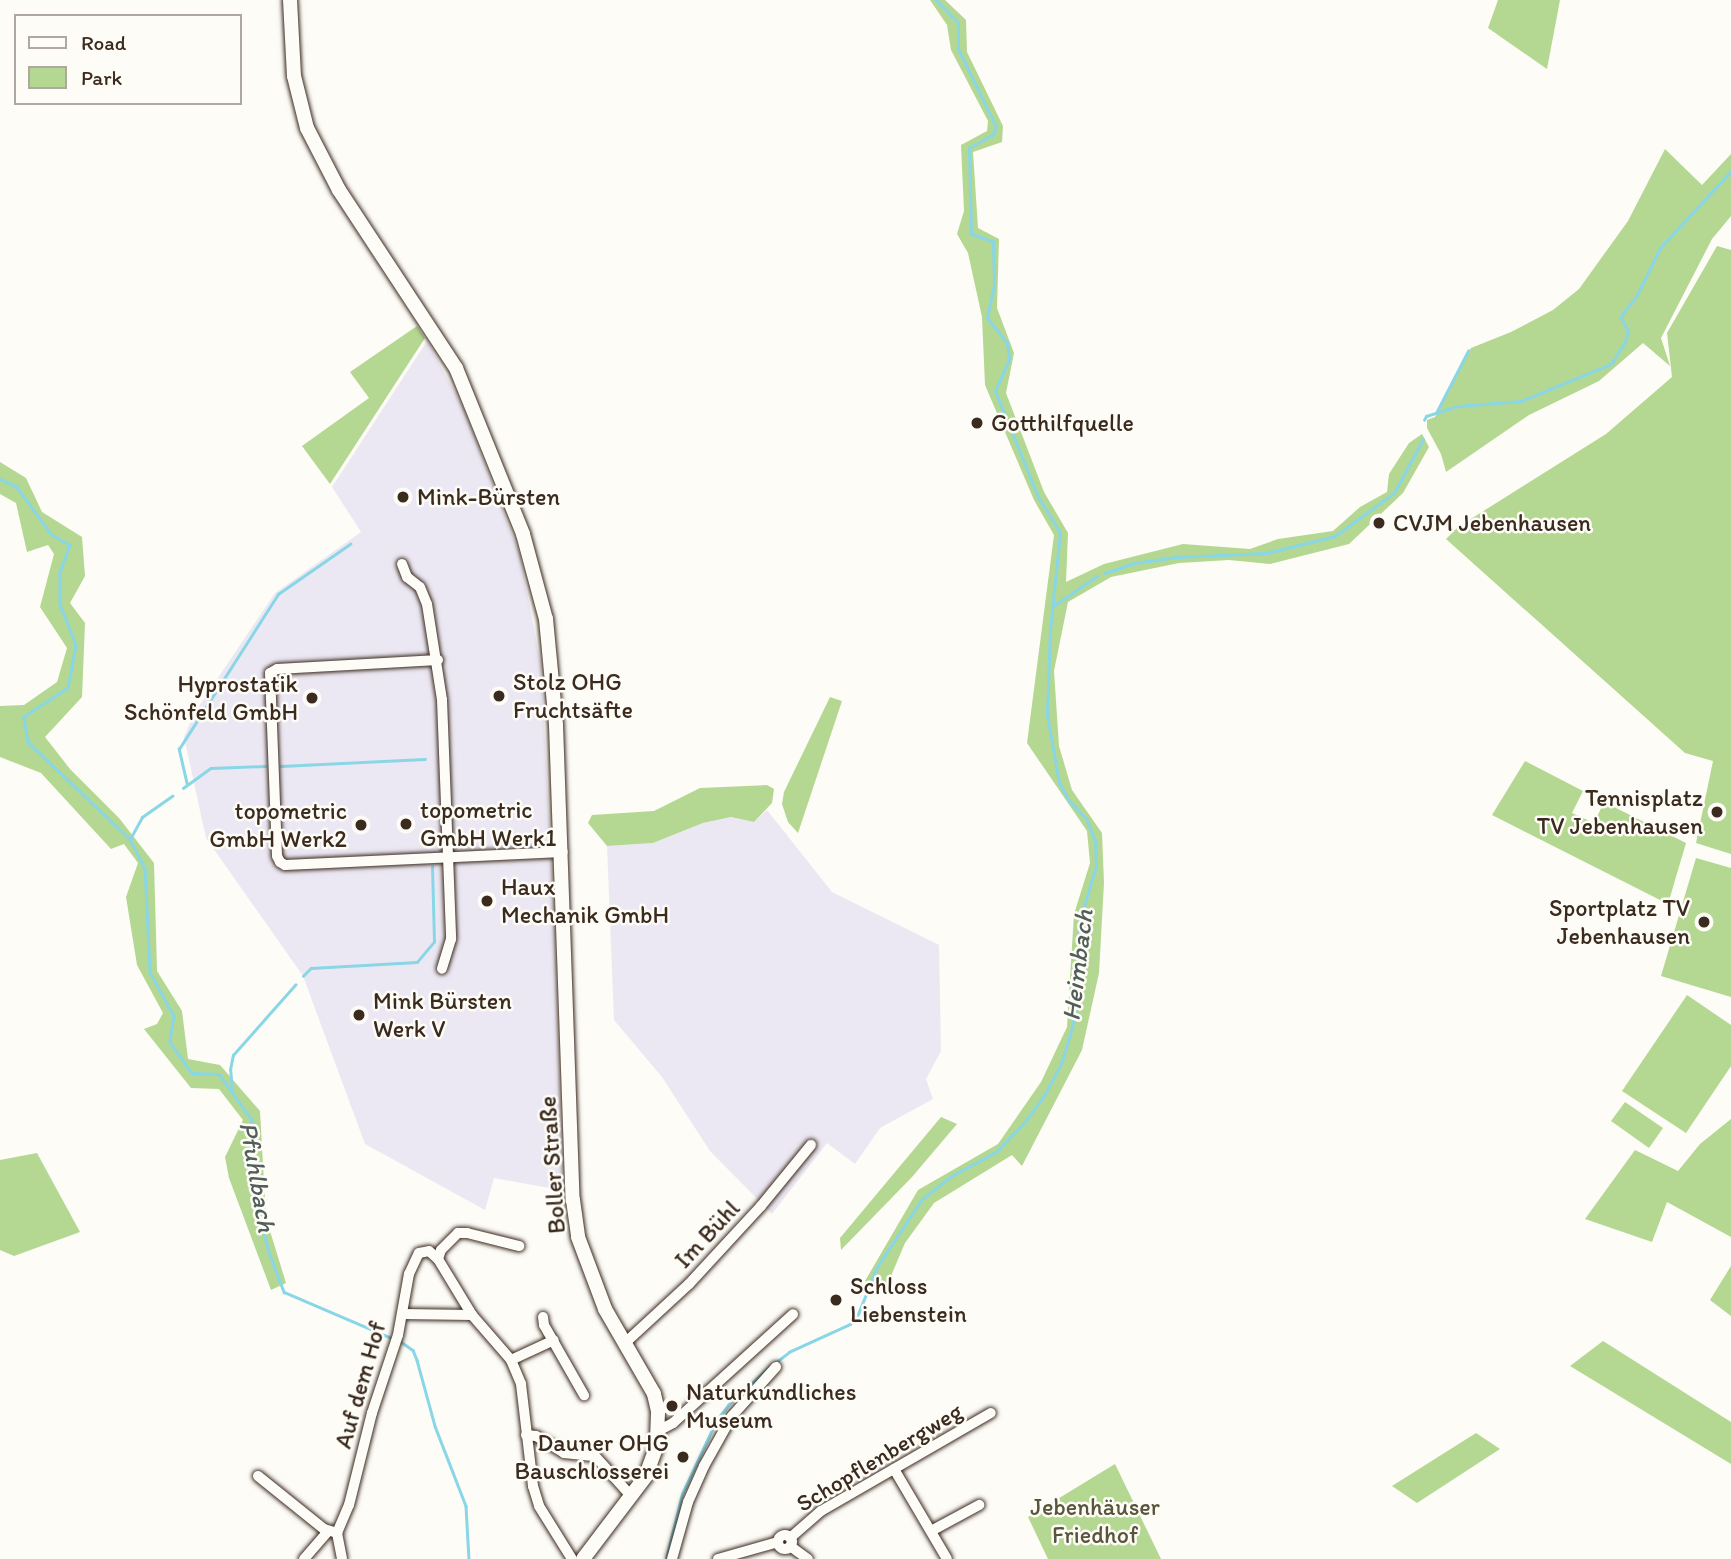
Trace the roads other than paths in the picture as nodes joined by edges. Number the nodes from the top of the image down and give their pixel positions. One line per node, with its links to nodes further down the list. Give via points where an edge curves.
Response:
1 (290, 0): 4 (main road, Boller Straße, via 294,76 307,128 340,190 456,368 523,534 552,654)
2 (402, 564): 3 (street, via 427,604)
3 (438, 660): 5 (street); 5 (street, via 270,673 277,856 285,865)
4 (563, 852): 5 (street); 15 (main road, Boller Straße, via 573,1200 578,1237 590,1273)
5 (448, 858): 6 (street, via 450,939)
6 (442, 969)
7 (811, 1145): 15 (street, Im Bühl, via 689,1284)
8 (519, 1246): 9 (street, via 458,1233 441,1250)
9 (439, 1259): 10 (street, Auf dem Hof, via 424,1250 419,1253); 12 (street)
10 (401, 1314): 12 (street); 27 (street, Auf dem Hof, via 349,1505)
11 (793, 1314): 20 (street, via 673,1423)
12 (472, 1315): 16 (street)
13 (542, 1317): 14 (street)
14 (554, 1340): 16 (street); 18 (street)
15 (625, 1343): 20 (main road, Boller Straße, via 654,1394)
16 (511, 1360): 21 (street, via 521,1384)
17 (776, 1367): 33 (street, via 732,1416 704,1466)
18 (584, 1395)
19 (991, 1413): 22 (street, Schopflenbergweg)
20 (658, 1431): 24 (main road, Boller Straße, via 652,1462)
21 (526, 1435): 24 (street, via 564,1453 595,1456); 31 (street, via 539,1506)
22 (894, 1469): 26 (street); 28 (street, Schopflenbergweg, via 821,1511)
23 (258, 1476): 27 (street)
24 (632, 1497): 32 (main road, Boller Straße)
25 (979, 1505): 26 (street)
26 (931, 1531): 36 (street)
27 (332, 1532): 29 (street); 30 (street)
28 (790, 1542): 34 (street, via 784,1536 778,1542); 35 (street)
29 (304, 1559)
30 (342, 1559)
31 (572, 1559)
32 (583, 1559)
33 (672, 1559)
34 (718, 1559)
35 (808, 1559)
36 (947, 1559)

